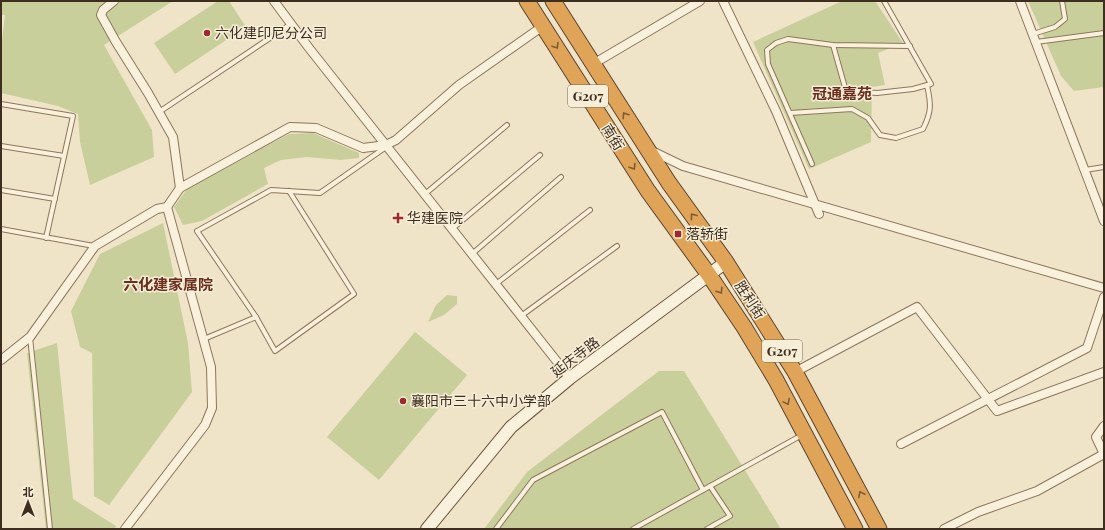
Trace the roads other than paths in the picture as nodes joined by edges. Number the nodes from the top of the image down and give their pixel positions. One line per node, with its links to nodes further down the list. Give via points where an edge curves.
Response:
1 (114, 1): 20 (street, via 101,14)
2 (274, 1): 10 (street)
3 (527, 1): 11 (highway, 南街 / G207)
4 (553, 1): 17 (highway, 南街 / G207)
5 (700, 1): 17 (street)
6 (723, 1): 38 (street, via 776,111)
7 (884, 1): 16 (lane)
8 (1020, 1): 13 (street)
9 (1062, 1): 13 (lane, via 1065,19 1055,27)
10 (291, 24): 20 (lane); 24 (street)
11 (544, 26): 24 (street, via 459,84); 50 (highway, 南街 / G207, one-way to 50, via 648,191)
12 (1104, 33): 14 (lane)
13 (1032, 34): 14 (street)
14 (1036, 42): 30 (street)
15 (833, 46): 16 (lane); 18 (lane, via 846,91 877,93); 21 (lane, via 788,39 776,43 767,50 768,64)
16 (910, 46): 18 (lane, via 931,84)
17 (593, 64): 25 (highway, 南街 / G207, one-way to 17)
18 (928, 85): 21 (lane, via 930,116 923,129 896,138 880,135 868,118 852,109)
19 (1, 104): 27 (lane, via 73,116)
20 (158, 112): 33 (street, via 173,137)
21 (790, 113): 28 (lane)
22 (507, 125): 36 (lane)
23 (1, 146): 27 (lane)
24 (387, 146): 33 (street, via 363,148 316,128 290,127); 35 (lane, via 320,193); 36 (street)
25 (647, 148): 32 (highway, 南街 / G207); 38 (street, via 683,166)
26 (540, 155): 44 (lane)
27 (64, 156): 37 (lane)
28 (812, 164)
29 (1104, 167): 30 (lane)
30 (1084, 170): 42 (street)
31 (561, 177): 48 (lane)
32 (669, 183): 49 (highway, 胜利街 / G207, one-way to 32)
33 (180, 188): 39 (street)
34 (1, 190): 37 (lane)
35 (290, 191): 55 (lane, via 271,190 197,231); 55 (lane, via 354,294 275,351)
36 (425, 194): 44 (street)
37 (55, 199): 45 (lane)
38 (815, 204): 41 (street); 52 (street)
39 (167, 207): 46 (street); 57 (street)
40 (590, 210): 51 (lane)
41 (819, 214)
42 (1104, 221)
43 (1, 229): 45 (lane)
44 (452, 229): 48 (street)
45 (46, 238): 46 (lane)
46 (95, 246): 56 (street)
47 (617, 246): 54 (lane)
48 (472, 254): 51 (street)
49 (726, 262): 50 (street, 延庆寺路); 59 (highway, 胜利街 / G207)
50 (709, 275): 61 (street, 延庆寺路); 64 (highway, 南街, one-way to 64, via 776,380)
51 (496, 284): 54 (street)
52 (1104, 288)
53 (1104, 297): 62 (street, via 1087,348)
54 (521, 316): 61 (street)
55 (256, 317): 57 (lane)
56 (30, 337): 58 (street); 68 (lane)
57 (204, 339): 69 (street, via 211,367 212,394 212,408 205,425)
58 (1, 360)
59 (795, 372): 62 (street, via 917,307); 75 (highway, 胜利街 / G207, one-way to 59)
60 (1104, 372): 62 (street, via 997,411)
61 (570, 378): 70 (street, 延庆寺路, via 511,427)
62 (988, 399): 65 (street)
63 (1104, 426): 76 (street, via 1096,437 1104,454 1037,491 978,512)
64 (804, 434): 66 (lane); 74 (highway, 南街)
65 (901, 444)
66 (710, 486): 67 (lane); 73 (lane, via 730,516)
67 (702, 490): 71 (lane, via 662,412 533,480); 72 (lane)
68 (50, 529)
69 (125, 529)
70 (427, 529)
71 (496, 529)
72 (633, 529)
73 (706, 529)
74 (855, 529)
75 (879, 529)
76 (944, 529)

